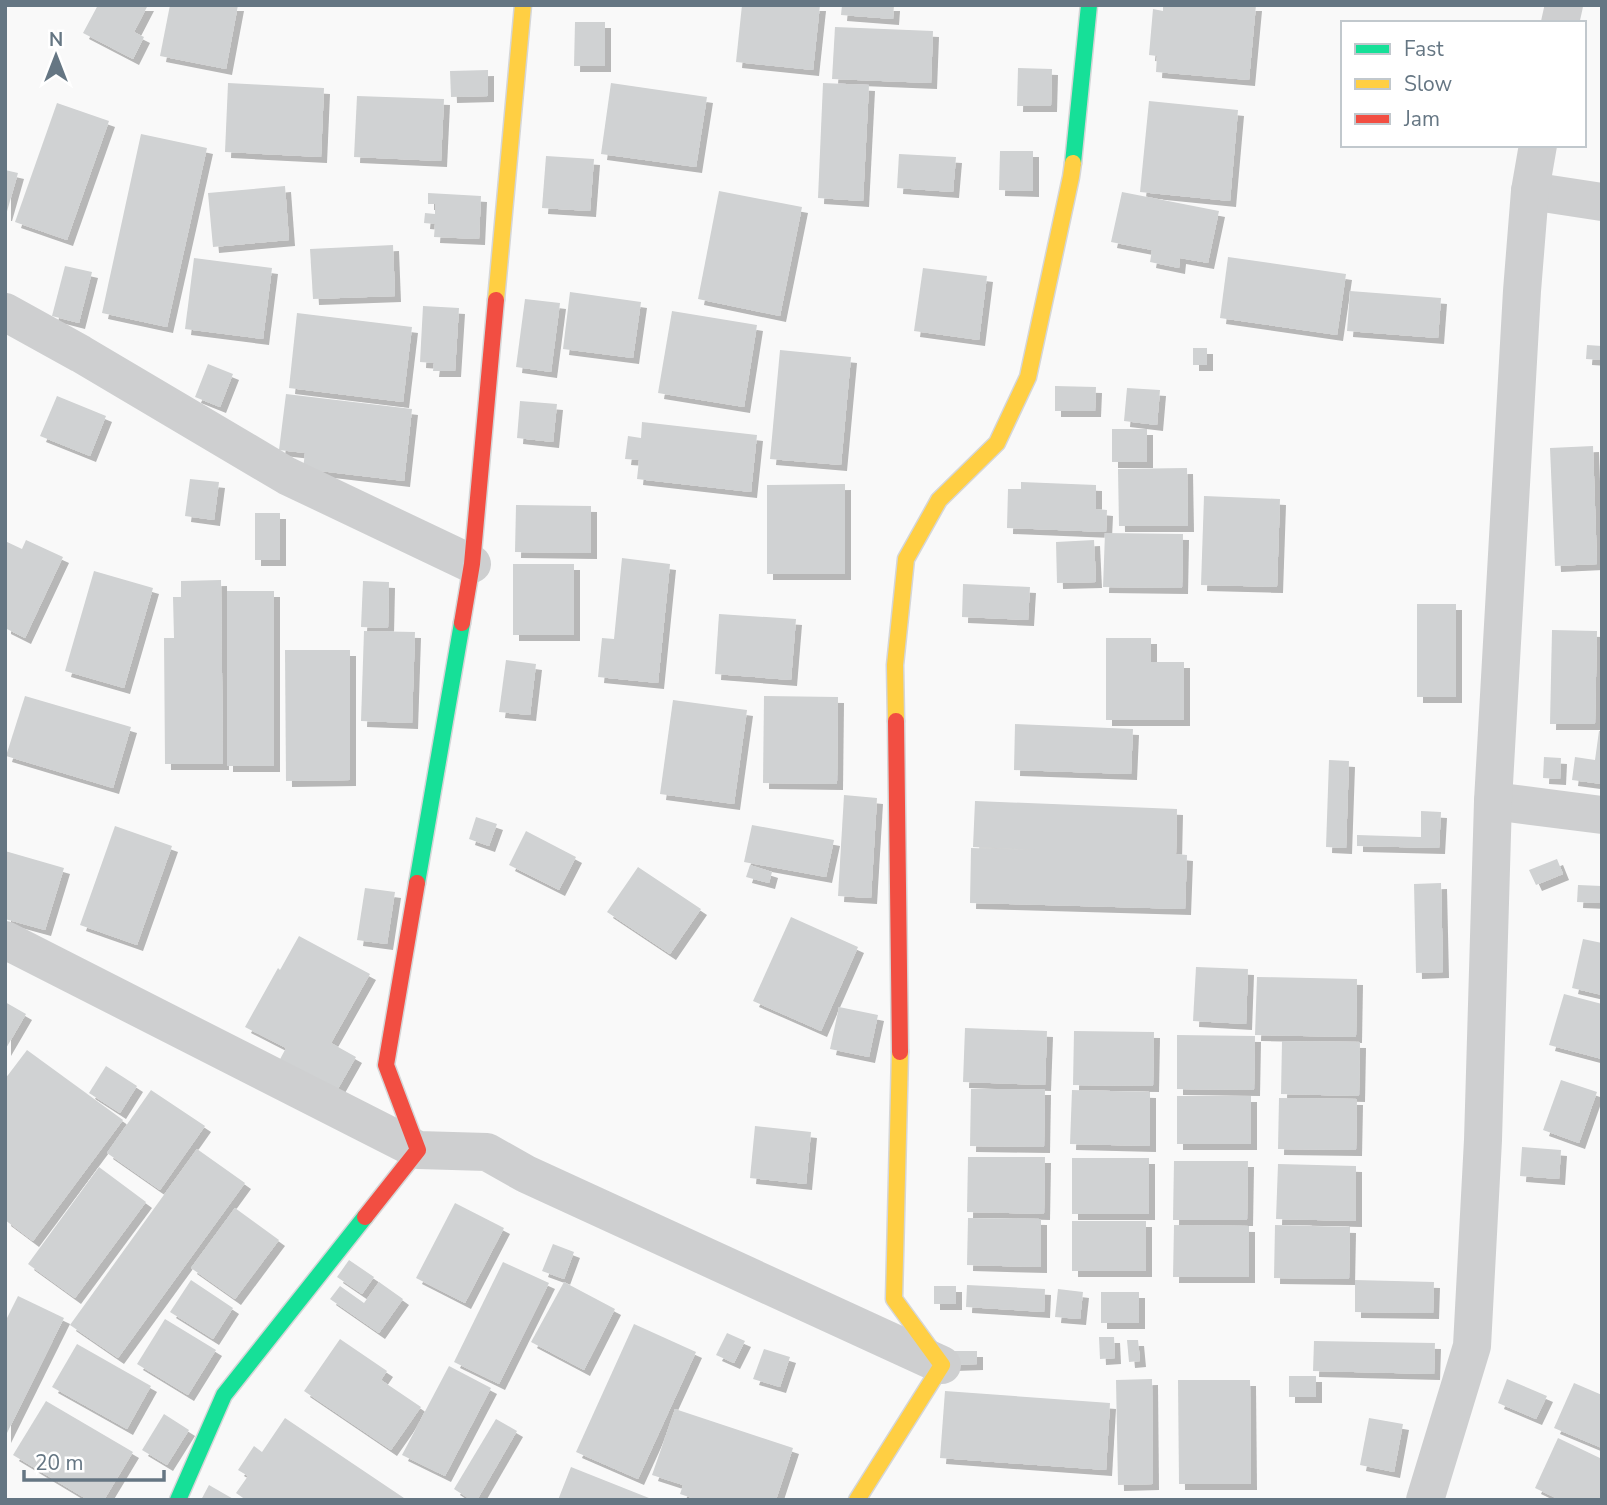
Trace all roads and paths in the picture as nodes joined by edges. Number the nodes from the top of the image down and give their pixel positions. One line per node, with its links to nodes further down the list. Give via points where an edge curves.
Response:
1 (523, 5): 7 (street)
2 (1089, 5): 12 (street, via 1071,177 1028,377 997,443 939,500 906,559 895,666 900,1069 894,1299)
3 (1538, 147): 4 (street)
4 (1530, 191): 5 (street); 8 (street)
5 (1602, 202)
6 (5, 312): 7 (street, via 287,476)
7 (472, 564): 11 (street, via 386,1065)
8 (1493, 801): 9 (street); 15 (street, via 1472,1346)
9 (1602, 815)
10 (5, 940): 11 (street)
11 (418, 1150): 12 (street, via 487,1152); 13 (street, via 224,1395)
12 (942, 1365): 14 (street)
13 (178, 1500)
14 (857, 1500)
15 (1425, 1500)

